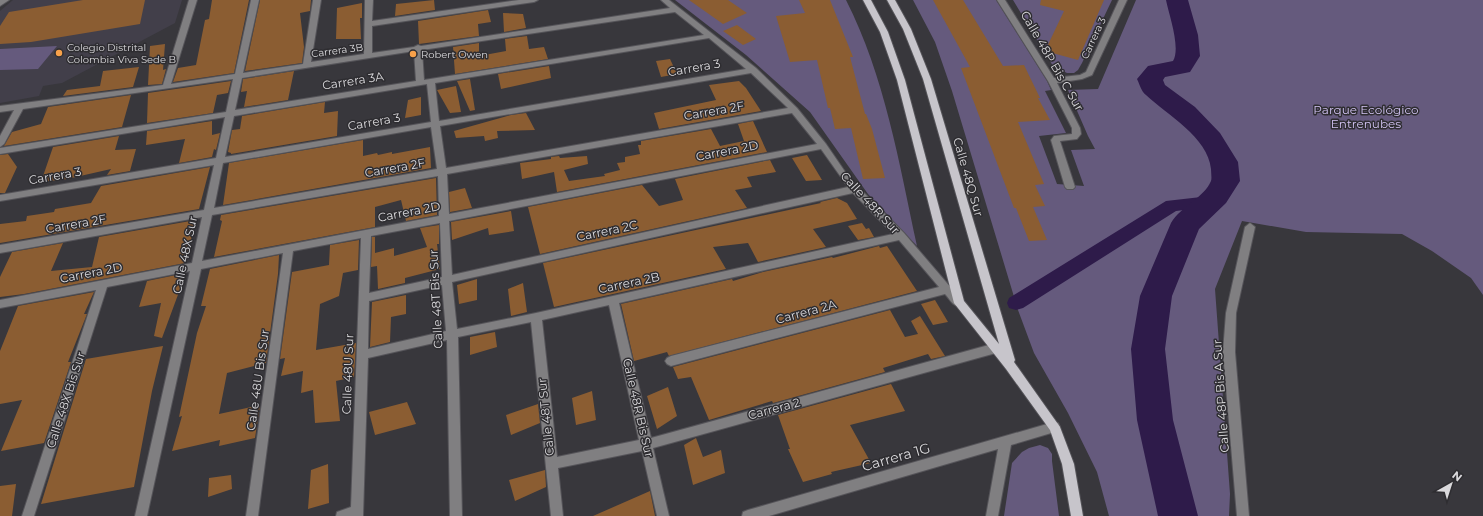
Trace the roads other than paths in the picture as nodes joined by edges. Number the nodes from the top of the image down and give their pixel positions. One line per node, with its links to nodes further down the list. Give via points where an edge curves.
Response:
1 (5, 0): 12 (street)
2 (193, 0): 24 (street)
3 (255, 0): 20 (street, Calle 48X Sur)
4 (317, 0): 18 (street)
5 (369, 0): 14 (street)
6 (534, 0): 14 (street)
7 (665, 0): 13 (street, Calle 48R Sur)
8 (867, 0): 51 (main road, via 884,32 901,80)
9 (891, 0): 58 (main road, Calle 48Q Sur, via 907,29 926,79)
10 (1001, 0): 23 (street, Calle 48P Bis C Sur)
11 (1123, 0): 23 (street, Carrera 3, via 1089,73 1082,77)
12 (0, 4)
13 (677, 9): 15 (street, Calle 48R Sur); 16 (street, Carrera 3B)
14 (369, 24): 17 (street)
15 (710, 36): 19 (street, Calle 48R Sur); 21 (street, Carrera 3A)
16 (418, 48): 17 (street, Carrera 3B); 22 (street)
17 (368, 56): 18 (street, Carrera 3B)
18 (307, 65): 20 (street, Carrera 3B)
19 (753, 70): 27 (street, Calle 48R Sur); 29 (street, Carrera 3)
20 (238, 75): 24 (street, Carrera 3B); 28 (street, Calle 48X Sur)
21 (431, 80): 22 (street, Carrera 3A); 29 (street, Calle 48T Bis Sur)
22 (420, 82): 28 (street, Carrera 3A)
23 (1052, 82): 35 (street, Calle 48P Bis C Sur, via 1076,128 1077,134 1074,137 1055,140)
24 (166, 87): 25 (street, Carrera 3B)
25 (20, 106): 26 (street, Carrera 3B); 30 (street)
26 (0, 109)
27 (794, 110): 31 (street, Calle 48R Sur); 34 (street, Carrera 2F)
28 (230, 113): 32 (street, Carrera 3A); 33 (street, Calle 48X Sur)
29 (434, 124): 33 (street, Carrera 3); 34 (street, Calle 48T Bis Sur)
30 (0, 144)
31 (823, 146): 36 (street, Calle 48R Sur); 39 (street, Carrera 2D)
32 (0, 151)
33 (219, 160): 37 (street, Carrera 3); 38 (street, Calle 48X Sur)
34 (442, 172): 38 (street, Carrera 2F); 39 (street, Calle 48T Bis Sur)
35 (1070, 187)
36 (855, 189): 42 (street, Calle 48R Sur); 46 (street, Carrera 2C)
37 (0, 198)
38 (208, 213): 44 (street, Carrera 2F); 45 (street, Calle 48X Sur)
39 (445, 218): 41 (street, Carrera 2D); 46 (street, Calle 48T Bis Sur)
40 (1250, 227): 74 (street, Calle 48P Bis A Sur, via 1231,314 1229,352)
41 (366, 234): 43 (street, Carrera 2D); 49 (street, Calle 48U Sur)
42 (902, 236): 48 (street, Calle 48R Sur); 50 (street, Carrera 2B)
43 (289, 248): 45 (street, Carrera 2D); 66 (street, Calle 48U Bis Sur)
44 (0, 249)
45 (196, 266): 47 (street, Carrera 2D); 65 (street, Calle 48X Sur)
46 (447, 279): 49 (street, Carrera 2C); 54 (street, Calle 48T Bis Sur)
47 (103, 284): 52 (street, Carrera 2D); 64 (street, Calle 48X Bis Sur)
48 (947, 289): 51 (street, Calle 48R Sur); 57 (street, Carrera 2A)
49 (364, 298): 56 (street, Calle 48U Sur)
50 (613, 300): 53 (street, Carrera 2B); 61 (street, Calle 48R Bis Sur)
51 (960, 303): 55 (main road, Calle 48R Sur)
52 (1, 307)
53 (536, 317): 54 (street, Carrera 2B); 62 (street, Calle 48T Sur)
54 (452, 334): 56 (street, Carrera 2B); 68 (street, Calle 48T Bis Sur)
55 (996, 348): 58 (main road, Calle 48R Sur); 61 (street, Carrera 2)
56 (362, 355): 63 (street, Calle 48U Sur)
57 (671, 361)
58 (1010, 366): 59 (main road, Calle 48R Sur)
59 (1054, 427): 60 (street, Carrera 1G); 73 (main road, Calle 48R Sur, via 1068,464)
60 (1005, 442): 71 (street, Carrera 1G); 72 (street)
61 (647, 444): 62 (street, Carrera 2); 70 (street, Calle 48R Bis Sur)
62 (551, 464): 69 (street, Calle 48T Sur)
63 (357, 514): 67 (street)
64 (28, 516)
65 (141, 516)
66 (252, 516)
67 (342, 516)
68 (456, 516)
69 (557, 516)
70 (663, 516)
71 (748, 516)
72 (992, 516)
73 (1077, 516)
74 (1243, 516)

